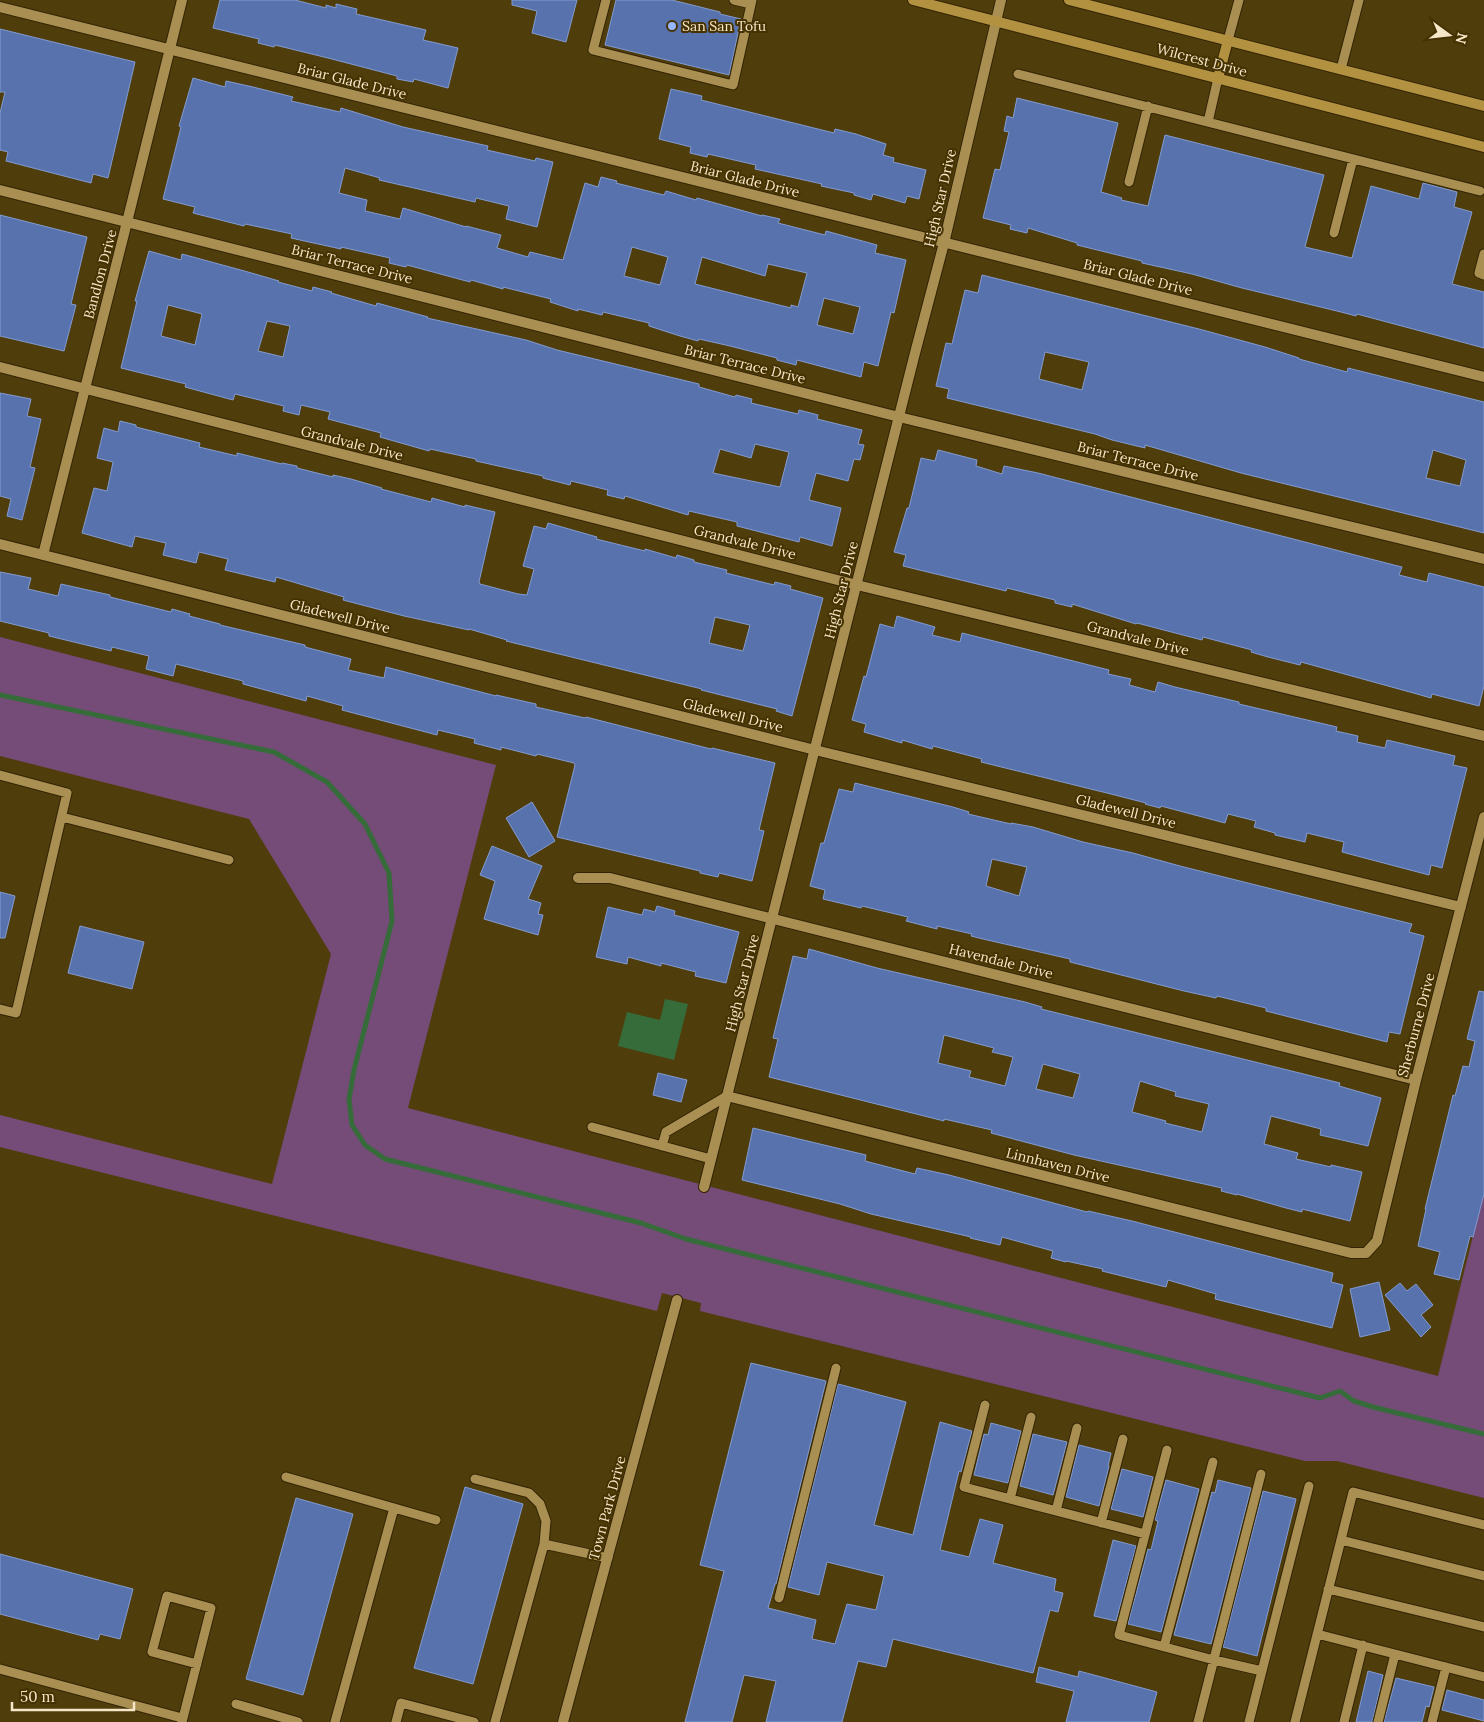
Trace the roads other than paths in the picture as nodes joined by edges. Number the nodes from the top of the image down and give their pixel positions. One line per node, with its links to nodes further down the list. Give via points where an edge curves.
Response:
1 (182, 0): 13 (street, Bandlon Drive)
2 (606, 0): 9 (lane, via 593,50 733,85)
3 (734, 0): 9 (lane)
4 (913, 0): 11 (main road, Wilcrest Drive)
5 (1001, 0): 11 (street, High Star Drive)
6 (1069, 0): 12 (main road, Wilcrest Drive)
7 (1239, 0): 12 (lane)
8 (1359, 0): 14 (lane)
9 (752, 2)
10 (0, 7): 13 (street, Briar Glade Drive)
11 (996, 21): 16 (main road, Wilcrest Drive); 27 (street, High Star Drive)
12 (1228, 40): 14 (main road, Wilcrest Drive); 16 (main road)
13 (170, 49): 25 (street, Bandlon Drive); 27 (street, Briar Glade Drive)
14 (1342, 69): 18 (main road, Wilcrest Drive)
15 (1018, 74): 17 (lane)
16 (1218, 78): 19 (lane); 20 (main road, Wilcrest Drive)
17 (1148, 106): 19 (lane); 22 (lane)
18 (1484, 106)
19 (1208, 122): 21 (lane)
20 (1484, 147)
21 (1353, 159): 24 (lane); 26 (lane)
22 (1129, 182)
23 (0, 190): 25 (street, Briar Terrace Drive)
24 (1480, 191)
25 (128, 222): 32 (street, Bandlon Drive); 33 (street, Briar Terrace Drive)
26 (1334, 233)
27 (944, 243): 31 (street, Briar Glade Drive); 33 (street, High Star Drive)
28 (1484, 254): 29 (lane, via 1479,273)
29 (1484, 275)
30 (0, 367): 32 (street, Grandvale Drive)
31 (1484, 377)
32 (84, 389): 35 (street, Bandlon Drive); 37 (street, Grandvale Drive)
33 (899, 417): 36 (street, Briar Terrace Drive); 37 (street, High Star Drive)
34 (0, 544): 35 (street, Gladewell Drive)
35 (43, 555): 39 (street, Gladewell Drive)
36 (1484, 559)
37 (857, 585): 38 (street, Grandvale Drive); 39 (street, High Star Drive)
38 (1484, 736)
39 (815, 750): 45 (street, Gladewell Drive); 46 (street, High Star Drive)
40 (0, 775): 41 (lane, via 67,793)
41 (62, 817): 43 (lane); 47 (lane, via 16,1013)
42 (1484, 817): 45 (street, Sherburne Drive)
43 (229, 860)
44 (578, 878): 46 (street, Havendale Drive, via 610,878)
45 (1461, 907): 48 (street, Sherburne Drive)
46 (773, 918): 48 (street, Havendale Drive); 49 (street, High Star Drive)
47 (0, 1009)
48 (1416, 1080): 54 (street, Sherburne Drive)
49 (727, 1096): 51 (lane, via 666,1132); 52 (street, High Star Drive); 54 (street, Linnhaven Drive, via 1351,1253 1366,1253)
50 (592, 1127): 51 (lane)
51 (662, 1146): 52 (lane)
52 (711, 1159): 53 (street, High Star Drive)
53 (704, 1186)
54 (1378, 1241)
55 (677, 1300): 76 (street, Town Park Drive)
56 (836, 1368): 79 (lane)
57 (985, 1405): 67 (lane, via 964,1487)
58 (1031, 1416): 67 (lane)
59 (1077, 1428): 69 (lane)
60 (1122, 1439): 71 (lane)
61 (1167, 1450): 73 (lane)
62 (1213, 1462): 83 (lane)
63 (1261, 1474): 85 (lane)
64 (286, 1477): 68 (lane)
65 (475, 1479): 75 (lane, via 529,1493 540,1504 546,1521)
66 (1308, 1486): 89 (lane)
67 (1010, 1499): 69 (lane)
68 (394, 1508): 70 (lane); 94 (lane)
69 (1056, 1511): 71 (lane)
70 (436, 1520)
71 (1101, 1523): 73 (lane)
72 (1484, 1525): 74 (lane, via 1353,1492)
73 (1145, 1534): 83 (lane, via 1119,1634)
74 (1341, 1540): 77 (lane); 78 (lane)
75 (544, 1544): 76 (lane); 97 (lane)
76 (608, 1558): 98 (street, Town Park Drive)
77 (1484, 1576)
78 (1328, 1589): 80 (lane); 81 (lane)
79 (779, 1598)
80 (1484, 1627)
81 (1317, 1634): 82 (lane); 101 (lane)
82 (1363, 1646): 84 (lane); 102 (lane)
83 (1164, 1647): 85 (lane)
84 (1395, 1654): 87 (lane); 103 (lane)
85 (1214, 1660): 89 (lane); 99 (lane)
86 (197, 1664): 86 (lane, via 211,1608 167,1596 152,1652); 92 (lane)
87 (1446, 1667): 90 (lane); 104 (lane)
88 (0, 1669): 92 (lane)
89 (1262, 1671): 100 (lane)
90 (1484, 1677)
91 (236, 1704): 93 (lane)
92 (182, 1720)
93 (298, 1722)
94 (335, 1722)
95 (396, 1722): 96 (lane, via 401,1703)
96 (474, 1722)
97 (495, 1722)
98 (563, 1722)
99 (1198, 1722)
100 (1249, 1722)
101 (1295, 1722)
102 (1344, 1722)
103 (1378, 1722)
104 (1432, 1722)

